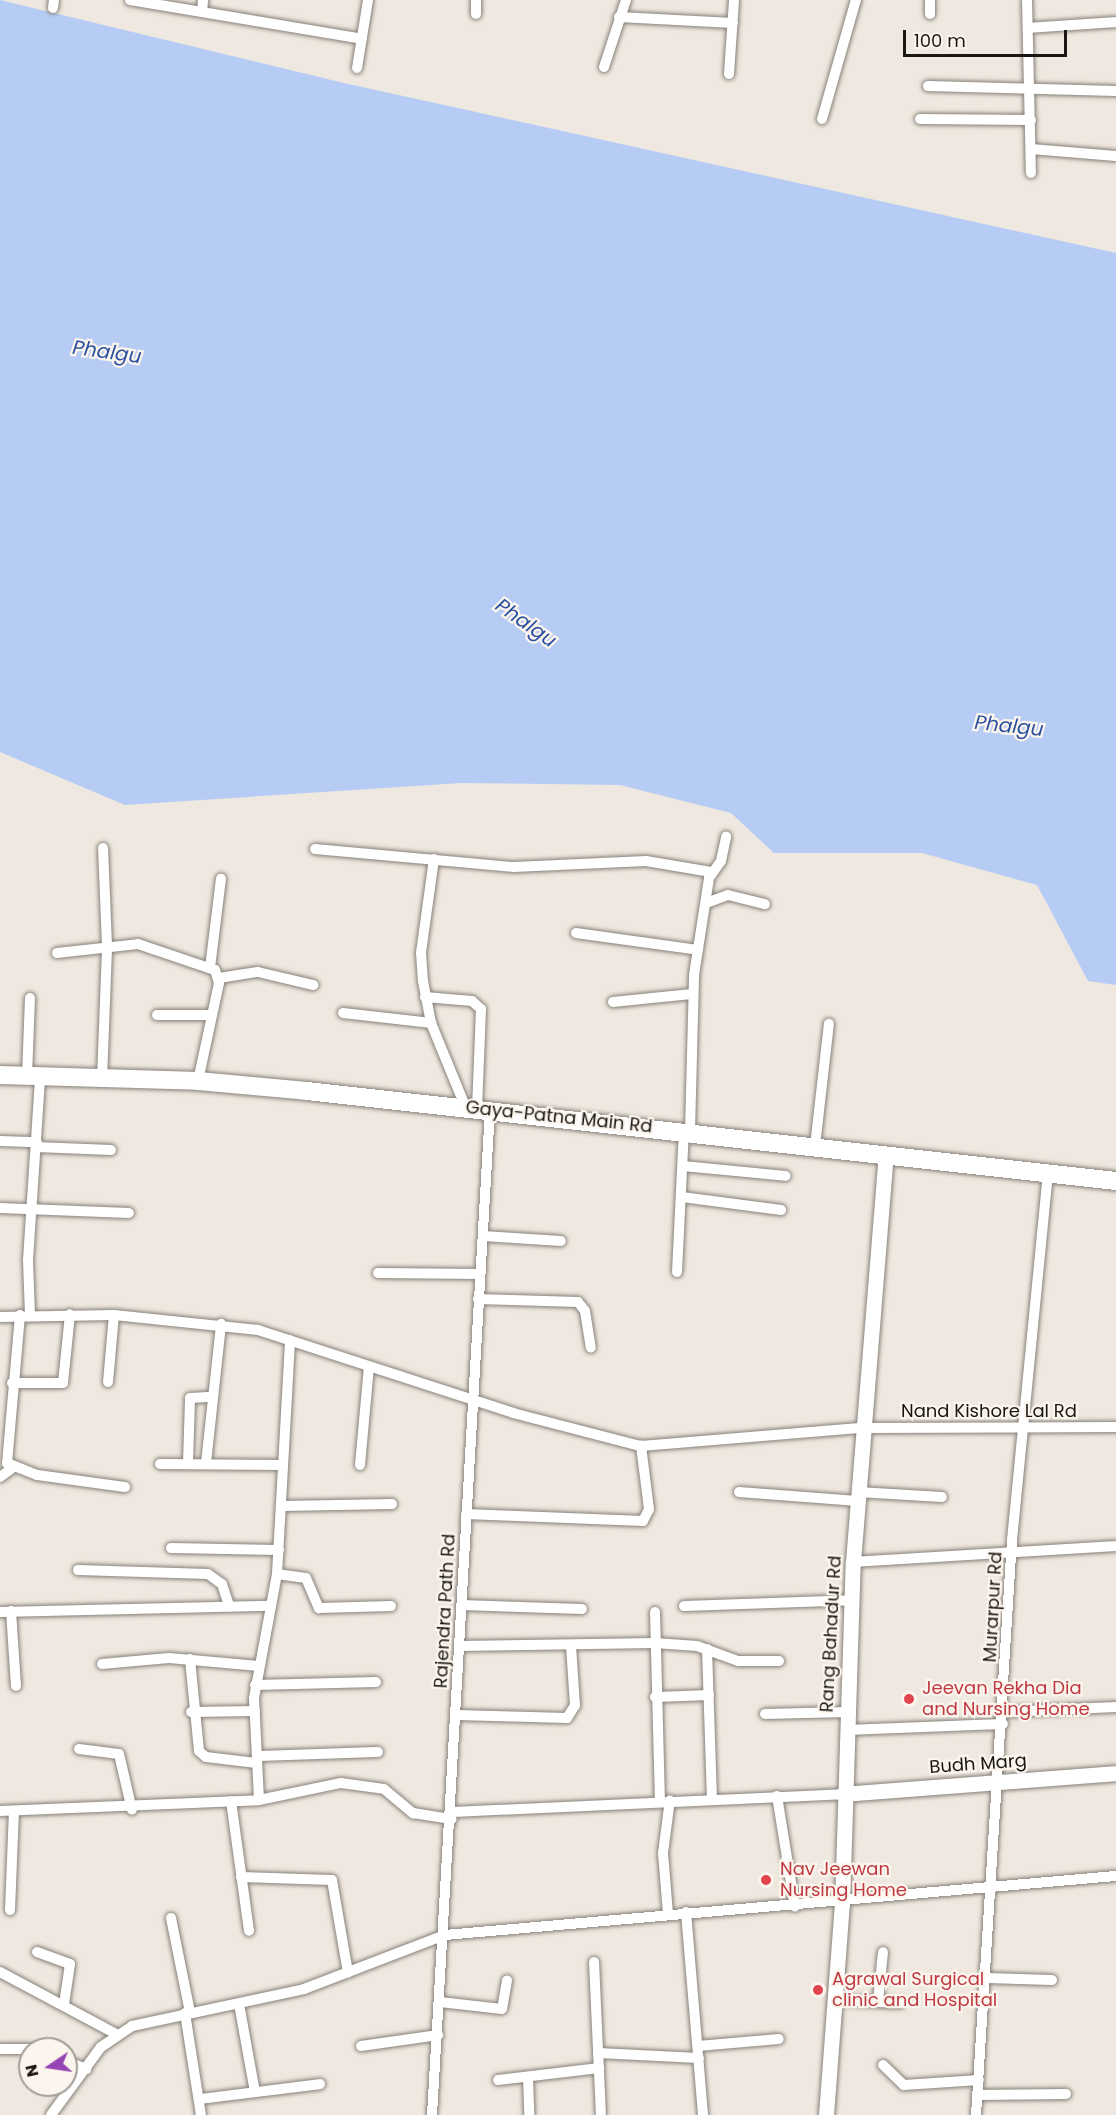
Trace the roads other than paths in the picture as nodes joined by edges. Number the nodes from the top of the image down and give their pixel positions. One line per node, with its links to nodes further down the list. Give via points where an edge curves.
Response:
1 (130, 0): 10 (street)
2 (204, 0): 10 (street)
3 (368, 0): 17 (street)
4 (476, 0): 11 (street)
5 (626, 0): 13 (street)
6 (735, 0): 15 (street)
7 (856, 0): 24 (street)
8 (930, 0): 12 (street)
9 (1027, 0): 16 (street)
10 (202, 12): 17 (street)
11 (476, 14)
12 (930, 14)
13 (618, 17): 15 (street); 18 (street)
14 (1116, 22): 16 (street)
15 (733, 23): 20 (street)
16 (1028, 28): 22 (street)
17 (362, 39): 19 (street)
18 (604, 67)
19 (357, 68)
20 (729, 74)
21 (928, 86): 22 (street)
22 (1027, 86): 23 (street); 26 (street)
23 (1116, 91)
24 (822, 119)
25 (920, 119): 26 (street)
26 (1031, 120): 27 (street)
27 (1031, 149): 28 (street); 29 (street)
28 (1116, 156)
29 (1031, 173)
30 (726, 837): 34 (street, via 721,861)
31 (103, 848): 39 (street)
32 (315, 849): 33 (street)
33 (434, 859): 34 (street, via 550,867 646,861); 46 (street, via 421,953)
34 (711, 872): 36 (street)
35 (221, 879): 42 (street)
36 (706, 903): 37 (street, via 728,895); 40 (street)
37 (765, 904)
38 (576, 933): 40 (street)
39 (107, 946): 41 (street); 42 (street, via 145,945); 56 (street)
40 (698, 950): 45 (street)
41 (57, 953)
42 (210, 968): 43 (street)
43 (219, 978): 44 (street, via 258,972); 51 (street)
44 (314, 985)
45 (692, 994): 48 (street); 59 (street)
46 (425, 997): 52 (street); 58 (street, Rajendra Path Rd, via 471,1001 481,1009)
47 (30, 998): 55 (street)
48 (613, 1002)
49 (343, 1013): 52 (street)
50 (158, 1015): 51 (street)
51 (211, 1016): 57 (street)
52 (431, 1023): 58 (street)
53 (829, 1024): 62 (street)
54 (0, 1075): 55 (main road, Gaya-Patna Main Rd)
55 (33, 1077): 56 (main road, Gaya-Patna Main Rd); 61 (street)
56 (102, 1079): 57 (main road, Gaya-Patna Main Rd)
57 (198, 1081): 58 (main road, Gaya-Patna Main Rd)
58 (477, 1108): 59 (main road, Gaya-Patna Main Rd); 74 (street, Rajendra Path Rd)
59 (687, 1131): 62 (main road, Gaya-Patna Main Rd); 65 (street)
60 (0, 1141): 61 (street)
61 (36, 1145): 63 (street); 71 (street)
62 (816, 1146): 64 (main road, Gaya-Patna Main Rd)
63 (111, 1150)
64 (886, 1156): 66 (main road, Gaya-Patna Main Rd); 93 (street, Rang Bahadur Rd)
65 (683, 1166): 67 (street); 69 (street)
66 (1048, 1173): 68 (main road, Gaya-Patna Main Rd); 94 (street, Murarpur Rd)
67 (786, 1176)
68 (1116, 1181)
69 (682, 1197): 72 (street); 76 (street)
70 (0, 1208): 71 (street)
71 (31, 1208): 73 (street); 81 (street)
72 (781, 1210)
73 (129, 1213)
74 (483, 1236): 75 (street); 78 (street, Rajendra Path Rd)
75 (561, 1241)
76 (677, 1272)
77 (378, 1273): 78 (street)
78 (480, 1274): 79 (street, Rajendra Path Rd)
79 (478, 1299): 86 (street, via 578,1302 585,1311); 91 (street, Rajendra Path Rd)
80 (70, 1314): 81 (street, Nand Kishore Lal Rd); 82 (street, Nand Kishore Lal Rd); 89 (street, via 63,1383)
81 (25, 1315): 83 (street, Nand Kishore Lal Rd); 89 (street)
82 (114, 1315): 84 (street, Nand Kishore Lal Rd); 88 (street)
83 (0, 1317)
84 (221, 1324): 85 (street, Nand Kishore Lal Rd); 90 (street)
85 (290, 1341): 87 (street, Nand Kishore Lal Rd); 99 (street)
86 (591, 1348)
87 (369, 1366): 91 (street, Nand Kishore Lal Rd); 100 (street)
88 (108, 1382)
89 (12, 1383): 101 (street, via 5,1450)
90 (213, 1397): 96 (street, via 190,1398); 97 (street)
91 (472, 1400): 95 (street, Nand Kishore Lal Rd); 109 (street, Rajendra Path Rd)
92 (1116, 1427): 94 (street, Nand Kishore Lal Rd)
93 (862, 1428): 94 (street, Nand Kishore Lal Rd); 95 (street, Nand Kishore Lal Rd, via 784,1439); 105 (street, Rang Bahadur Rd)
94 (1026, 1428): 113 (street, Murarpur Rd)
95 (641, 1446): 109 (street, via 649,1509 643,1521)
96 (188, 1463): 97 (street); 98 (street)
97 (206, 1463): 99 (street)
98 (160, 1464)
99 (282, 1465): 108 (street)
100 (360, 1465)
101 (11, 1469): 102 (street); 103 (street)
102 (0, 1477)
103 (125, 1487)
104 (739, 1492): 105 (street)
105 (858, 1497): 106 (street); 114 (street, Rang Bahadur Rd)
106 (942, 1497)
107 (392, 1504): 108 (street)
108 (282, 1506): 112 (street)
109 (466, 1514): 119 (street, Rajendra Path Rd)
110 (1116, 1546): 113 (street)
111 (171, 1548): 112 (street)
112 (279, 1550): 116 (street)
113 (1012, 1553): 114 (street); 145 (street, Murarpur Rd)
114 (853, 1562): 117 (street, Rang Bahadur Rd)
115 (78, 1570): 120 (street, via 208,1574 222,1584)
116 (278, 1574): 118 (street); 121 (street, via 306,1578 319,1608)
117 (852, 1600): 122 (street); 142 (street, Rang Bahadur Rd)
118 (271, 1605): 120 (street); 133 (street)
119 (462, 1605): 123 (street); 127 (street, Rajendra Path Rd)
120 (229, 1606): 124 (street)
121 (391, 1606)
122 (684, 1606)
123 (582, 1610)
124 (6, 1612): 136 (street)
125 (655, 1612): 126 (street)
126 (655, 1643): 128 (street); 129 (street); 138 (street)
127 (460, 1646): 128 (street); 144 (street, Rajendra Path Rd)
128 (571, 1646): 144 (street, via 574,1705 567,1718)
129 (707, 1649): 131 (street, via 738,1661); 137 (street)
130 (189, 1659): 132 (street); 133 (street); 141 (street)
131 (779, 1661)
132 (102, 1664)
133 (259, 1666): 135 (street)
134 (376, 1682): 135 (street)
135 (255, 1685): 140 (street)
136 (16, 1686)
137 (709, 1695): 138 (street); 154 (street)
138 (655, 1697): 157 (street)
139 (1116, 1707): 145 (street)
140 (255, 1711): 141 (street); 149 (street)
141 (191, 1712): 149 (street, via 202,1755)
142 (847, 1712): 143 (street); 146 (street, Rang Bahadur Rd)
143 (765, 1714)
144 (457, 1715): 161 (street, Rajendra Path Rd)
145 (1004, 1718): 146 (street); 151 (street, Murarpur Rd)
146 (846, 1730): 152 (street, Rang Bahadur Rd)
147 (79, 1749): 158 (street, via 119,1754)
148 (378, 1752): 149 (street)
149 (257, 1759): 155 (street)
150 (1116, 1773): 151 (street, Budh Marg)
151 (1001, 1782): 152 (street, Budh Marg); 165 (street, Murarpur Rd)
152 (843, 1794): 153 (street); 166 (street, Rang Bahadur Rd)
153 (777, 1796): 154 (street); 167 (street)
154 (712, 1798): 157 (street)
155 (260, 1800): 156 (street); 161 (street, via 331,1784 371,1786 394,1793 413,1813)
156 (231, 1801): 158 (street); 163 (street)
157 (665, 1801): 161 (street); 170 (street, via 663,1853)
158 (132, 1810): 160 (street)
159 (0, 1811): 160 (street)
160 (14, 1811): 164 (street)
161 (453, 1815): 173 (street, Rajendra Path Rd)
162 (1116, 1876): 165 (street)
163 (241, 1877): 172 (street); 178 (street, via 332,1880)
164 (5, 1885): 168 (street)
165 (994, 1889): 166 (street); 179 (street, Murarpur Rd)
166 (842, 1904): 167 (street); 182 (street, Rang Bahadur Rd)
167 (795, 1907): 169 (street)
168 (10, 1910)
169 (686, 1912): 170 (street); 193 (street)
170 (668, 1914): 173 (street)
171 (171, 1918): 188 (street)
172 (249, 1931)
173 (445, 1935): 178 (street); 183 (street, Rajendra Path Rd)
174 (37, 1952): 186 (street, via 70,1964)
175 (883, 1952): 184 (street)
176 (594, 1962): 196 (street)
177 (0, 1972): 186 (street)
178 (348, 1973): 187 (street)
179 (987, 1978): 181 (street); 204 (street, Murarpur Rd)
180 (507, 1980): 183 (street, via 502,2009)
181 (1052, 1980)
182 (834, 2000): 184 (street); 216 (street, Rang Bahadur Rd)
183 (440, 2002): 190 (street, Rajendra Path Rd)
184 (878, 2002): 185 (street)
185 (900, 2003)
186 (64, 2004): 189 (street)
187 (239, 2004): 188 (street); 206 (street)
188 (188, 2012): 189 (street); 209 (street)
189 (116, 2034): 201 (street)
190 (438, 2035): 192 (street); 212 (street, Rajendra Path Rd)
191 (779, 2039): 193 (street)
192 (362, 2046)
193 (698, 2046): 197 (street)
194 (0, 2049): 195 (street)
195 (18, 2049)
196 (598, 2053): 197 (street); 200 (street)
197 (699, 2058): 215 (street)
198 (883, 2065): 204 (street, via 904,2085)
199 (78, 2066): 201 (street)
200 (599, 2067): 202 (street); 214 (street)
201 (86, 2069): 210 (street)
202 (528, 2077): 203 (street); 213 (street)
203 (498, 2080)
204 (979, 2080): 208 (street, Murarpur Rd)
205 (320, 2084): 206 (street)
206 (255, 2091): 209 (street)
207 (1066, 2094): 208 (street)
208 (978, 2095): 217 (street, Murarpur Rd)
209 (200, 2098): 211 (street)
210 (51, 2115)
211 (201, 2115)
212 (432, 2115)
213 (529, 2115)
214 (601, 2115)
215 (703, 2115)
216 (826, 2115)
217 (976, 2115)

